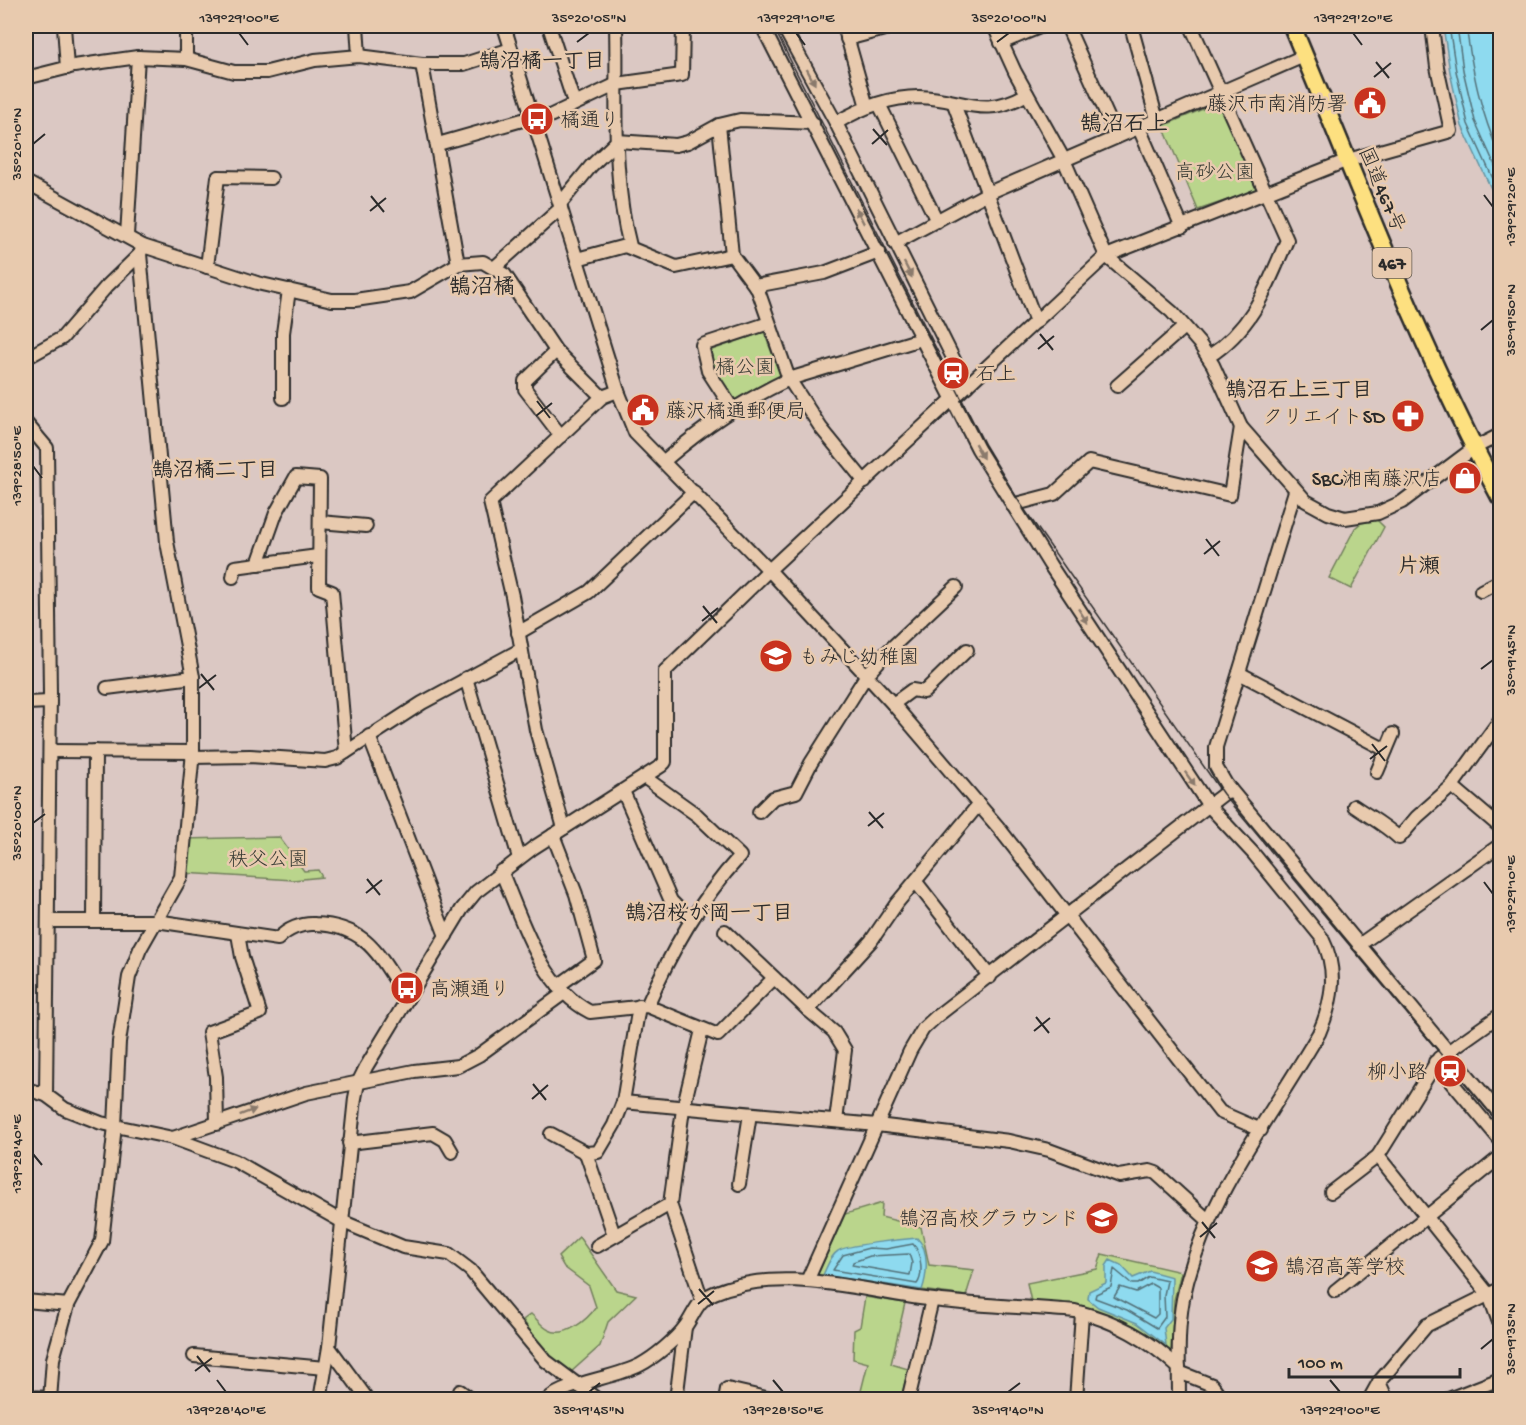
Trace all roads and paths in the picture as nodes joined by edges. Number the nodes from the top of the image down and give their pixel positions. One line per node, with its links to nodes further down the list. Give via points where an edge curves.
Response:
1 (64, 26): 27 (street)
2 (186, 26): 25 (street)
3 (357, 26): 22 (street)
4 (549, 26): 32 (street)
5 (616, 26): 29 (street)
6 (683, 26): 29 (street, via 682,75)
7 (762, 26): 37 (street)
8 (783, 26): 38 (street, one-way to 38)
9 (844, 26): 19 (street)
10 (896, 26): 19 (street)
11 (994, 26): 20 (street)
12 (1041, 26): 20 (street)
13 (1067, 26): 41 (street)
14 (1131, 26): 36 (street)
15 (1191, 26): 30 (street)
16 (1292, 26): 23 (highway, 国道467号 / 467)
17 (1432, 26): 45 (street, via 1451,131)
18 (508, 28): 21 (street)
19 (847, 39): 34 (street)
20 (1001, 43): 31 (street)
21 (511, 49): 26 (street, via 464,64); 35 (street)
22 (359, 56): 25 (street, via 315,60 267,72 234,72); 26 (street)
23 (1304, 56): 30 (street); 45 (highway, 国道467号 / 467)
24 (138, 57): 25 (street); 27 (street); 53 (street)
25 (186, 59)
26 (422, 64): 43 (street)
27 (67, 68): 28 (street)
28 (26, 78)
29 (617, 84): 32 (street); 42 (street)
30 (1221, 92): 36 (street); 48 (street)
31 (1027, 94): 33 (street, via 981,109); 44 (street)
32 (574, 103): 35 (street)
33 (954, 104): 34 (street, via 917,97); 49 (street)
34 (873, 105): 38 (street); 51 (street)
35 (534, 120): 43 (street); 50 (street)
36 (1157, 120): 40 (street)
37 (813, 123): 39 (street, via 758,119); 57 (street, one-way to 37)
38 (836, 123): 54 (street)
39 (719, 125): 42 (street, via 688,142 676,144); 58 (street)
40 (1139, 128): 41 (street); 52 (street)
41 (1117, 137): 44 (street)
42 (617, 141): 50 (street, via 591,166); 55 (street, via 622,214)
43 (438, 144): 61 (street)
44 (1064, 160): 49 (street); 59 (street)
45 (1348, 160): 48 (street); 85 (highway, 国道467号 / 467)
46 (271, 178): 62 (street, via 218,177)
47 (26, 182): 53 (street)
48 (1266, 193): 52 (street); 71 (street, via 1287,240 1252,316 1237,336)
49 (986, 194): 51 (street); 66 (street)
50 (560, 206): 60 (street); 63 (street)
51 (937, 221): 54 (street)
52 (1182, 227): 59 (street)
53 (127, 235): 56 (street)
54 (895, 243): 74 (street, one-way to 74)
55 (630, 246): 58 (street, via 676,267); 60 (street)
56 (142, 250): 62 (street); 72 (street, via 66,334); 106 (street, via 167,542 189,632)
57 (879, 252): 64 (street, via 825,273); 69 (street)
58 (732, 255): 64 (street)
59 (1107, 256): 66 (street); 68 (street)
60 (577, 259): 76 (street)
61 (458, 264): 63 (street, via 483,262); 65 (street, via 410,292 332,300)
62 (207, 267): 65 (street)
63 (494, 268): 70 (street, via 506,275)
64 (755, 286): 67 (street)
65 (289, 290): 78 (street, via 283,333)
66 (1036, 322): 74 (street)
67 (769, 323): 73 (street); 80 (street, via 702,345 708,371)
68 (1184, 327): 71 (street); 75 (street)
69 (921, 339): 73 (street); 79 (street)
70 (556, 351): 77 (street); 84 (street, via 525,381 525,389)
71 (1208, 357): 82 (street)
72 (26, 358)
73 (789, 379): 80 (street); 87 (street, via 821,428)
74 (967, 386): 79 (street)
75 (1117, 386)
76 (618, 391): 77 (street); 86 (street, via 634,433)
77 (602, 397): 84 (street)
78 (283, 398)
79 (953, 399): 87 (street); 91 (street, one-way to 91)
80 (732, 408): 86 (street)
81 (26, 423): 109 (street, via 47,448)
82 (1241, 426): 88 (street); 91 (street, via 1230,495 1089,462 1054,494)
83 (1500, 435): 85 (street)
84 (561, 436): 101 (street, via 490,502)
85 (1474, 448): 88 (street, via 1402,502 1378,513 1345,518 1328,513); 90 (highway, 国道467号 / 467)
86 (664, 461): 89 (street)
87 (865, 482): 96 (street)
88 (1295, 491): 104 (street)
89 (694, 492): 96 (street); 101 (street, via 589,592)
90 (1500, 497)
91 (1012, 505): 126 (street, one-way to 126)
92 (320, 522): 93 (street); 94 (street); 95 (street, via 320,479 296,477 276,513)
93 (366, 526)
94 (318, 556): 95 (street); 118 (street, via 319,587 332,592)
95 (258, 564): 97 (street, via 236,567)
96 (769, 570): 105 (street); 121 (street, via 665,671 665,762)
97 (233, 577)
98 (1500, 581): 100 (street)
99 (956, 587): 105 (street)
100 (1481, 591)
101 (518, 633): 102 (street)
102 (520, 650): 107 (street); 130 (street, via 536,730)
103 (967, 650): 111 (street, via 924,692 912,690)
104 (1239, 673): 115 (street); 123 (street, via 1215,758)
105 (866, 676): 111 (street); 128 (street, via 796,792 773,798)
106 (192, 677): 108 (street); 119 (street)
107 (466, 678): 114 (street); 133 (street)
108 (107, 688)
109 (50, 702): 110 (street); 116 (street)
110 (26, 703)
111 (893, 704): 125 (street)
112 (1500, 720): 122 (street)
113 (1393, 734): 115 (street)
114 (369, 736): 118 (street); 143 (street)
115 (1386, 750): 120 (street)
116 (50, 751): 117 (street); 139 (street)
117 (95, 751): 119 (street); 137 (street)
118 (346, 752): 119 (street, via 325,761)
119 (192, 754): 140 (street, via 181,877)
120 (1377, 772)
121 (644, 777): 124 (street); 138 (street, via 697,815 740,856)
122 (1452, 786): 127 (street, via 1400,838); 129 (street)
123 (1230, 789): 126 (street); 144 (street)
124 (623, 791): 130 (street); 138 (street, via 671,901)
125 (979, 804): 135 (street); 136 (street)
126 (1209, 806): 136 (street); 166 (street, via 1322,938 1333,976 1329,1011 1319,1033)
127 (1354, 806)
128 (759, 812)
129 (1500, 827)
130 (564, 828): 131 (street)
131 (553, 835): 133 (street); 147 (street, via 576,894 594,960)
132 (1500, 845): 144 (street)
133 (519, 858): 134 (street)
134 (501, 871): 143 (street, via 476,892); 147 (street, via 543,963)
135 (916, 882): 145 (street); 150 (street, via 871,940)
136 (1067, 916): 145 (street); 166 (street, via 1220,1112)
137 (94, 920): 139 (street); 140 (street)
138 (690, 920): 149 (street)
139 (48, 921): 157 (street)
140 (156, 921): 142 (street); 165 (street, via 129,977 119,1042)
141 (724, 931): 146 (street)
142 (238, 934): 148 (street, via 278,939 286,931 311,924 344,927 377,951); 163 (street, via 260,1013 209,1032 216,1077)
143 (446, 936): 148 (street)
144 (1359, 945): 153 (street)
145 (990, 976): 164 (street, via 923,1029)
146 (774, 978): 150 (street); 152 (street, via 718,1035)
147 (561, 989): 149 (street, via 590,1012); 155 (street, via 468,1062)
148 (408, 999): 155 (street)
149 (643, 1006): 152 (street); 158 (street)
150 (808, 1010): 162 (street, via 834,1032 846,1050)
151 (1500, 1015): 153 (street)
152 (702, 1030): 159 (street)
153 (1447, 1050): 154 (street); 161 (street)
154 (1435, 1062): 169 (street); 173 (street)
155 (358, 1083): 163 (street, one-way to 155, via 297,1096); 170 (street)
156 (26, 1089): 157 (street)
157 (46, 1095): 165 (street, via 65,1109)
158 (623, 1102): 159 (street); 172 (street, via 598,1152)
159 (683, 1109): 160 (street); 177 (street)
160 (750, 1114): 162 (street); 175 (street)
161 (1500, 1114)
162 (836, 1121): 164 (street)
163 (217, 1124): 168 (street)
164 (877, 1125): 180 (street, via 1009,1140 1119,1176 1150,1171); 183 (street)
165 (115, 1126): 168 (street); 189 (street, via 102,1241)
166 (1261, 1130): 180 (street)
167 (550, 1134): 172 (street)
168 (173, 1138): 179 (street, via 235,1161)
169 (1500, 1140)
170 (349, 1143): 171 (street, via 434,1133 445,1140); 179 (street)
171 (452, 1152)
172 (586, 1153): 181 (street)
173 (1378, 1156): 176 (street); 178 (street)
174 (1500, 1157): 178 (street)
175 (739, 1184)
176 (1331, 1192)
177 (670, 1204): 181 (street); 186 (street)
178 (1427, 1216): 184 (street); 185 (street)
179 (342, 1221): 193 (street); 199 (street, via 403,1247 449,1254 458,1260 471,1270 546,1361)
180 (1209, 1221): 196 (street, via 1183,1301)
181 (614, 1235): 182 (street)
182 (597, 1246)
183 (807, 1281): 186 (street, via 754,1282); 187 (street)
184 (1335, 1291)
185 (1495, 1292): 191 (street); 198 (street, via 1427,1325)
186 (702, 1300): 192 (street)
187 (932, 1300): 190 (street); 211 (street)
188 (26, 1301): 189 (street)
189 (68, 1305): 202 (street, via 53,1359)
190 (1082, 1313): 196 (street, via 1141,1337); 212 (street)
191 (1500, 1325)
192 (685, 1327): 199 (street, via 641,1365); 208 (street)
193 (329, 1347): 195 (street); 204 (street)
194 (194, 1355): 195 (street)
195 (325, 1368): 203 (street)
196 (1179, 1370): 213 (street); 214 (street, via 1212,1385)
197 (1500, 1379): 217 (street)
198 (1379, 1382): 215 (street); 216 (street)
199 (580, 1386): 206 (street, via 558,1392); 207 (street)
200 (460, 1391): 205 (street)
201 (26, 1397): 202 (street)
202 (50, 1399)
203 (320, 1400)
204 (368, 1400)
205 (472, 1400)
206 (547, 1400)
207 (598, 1400)
208 (675, 1400)
209 (724, 1400): 210 (street, via 727,1389)
210 (775, 1400)
211 (908, 1400)
212 (1076, 1400)
213 (1179, 1400)
214 (1223, 1400)
215 (1369, 1400)
216 (1387, 1400)
217 (1446, 1400)

